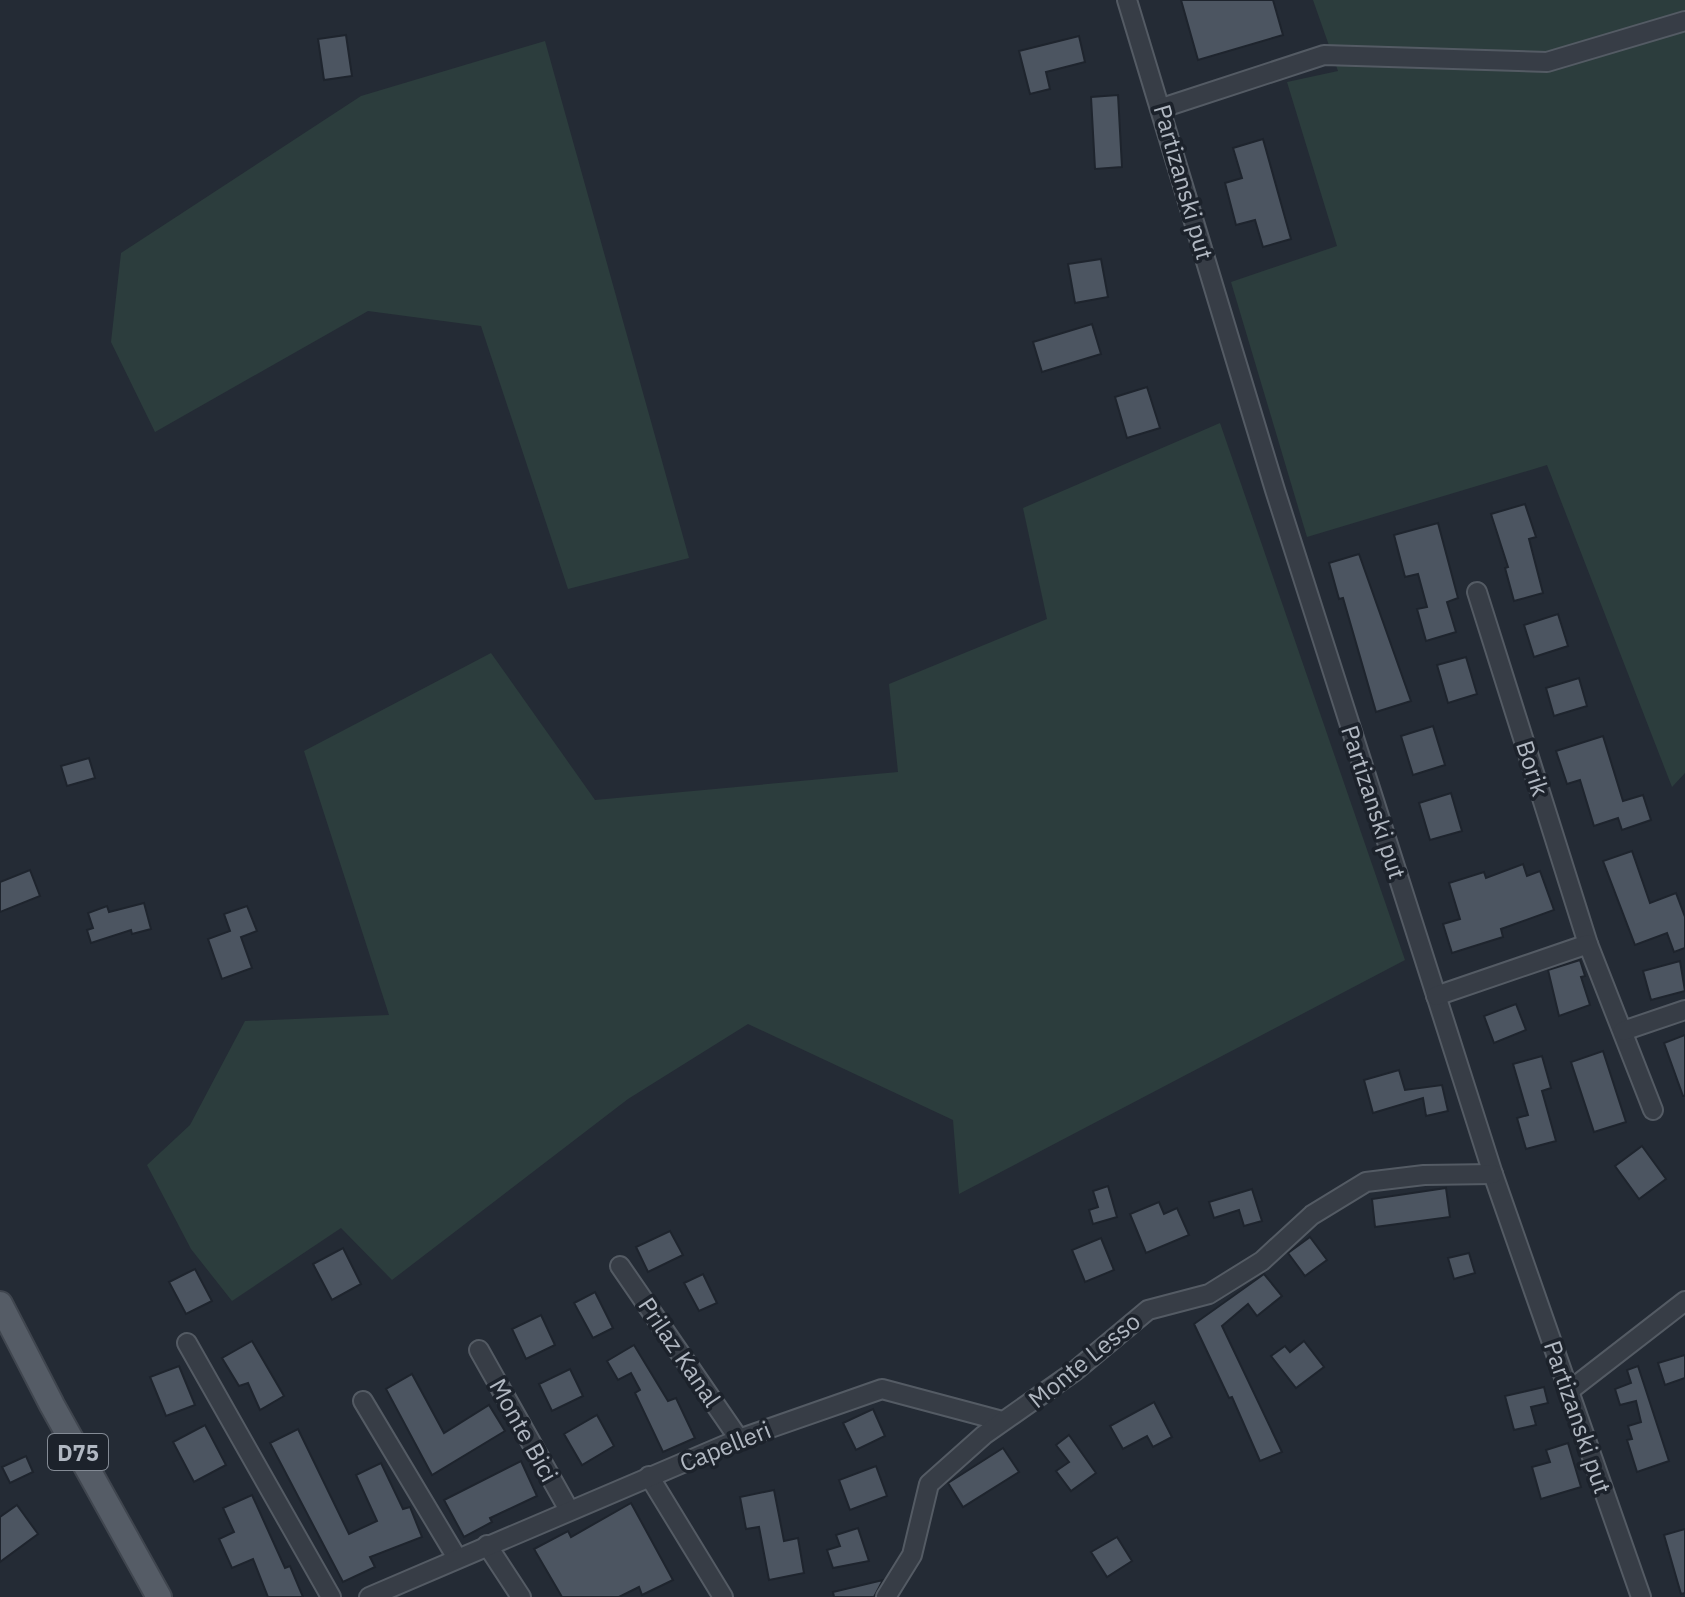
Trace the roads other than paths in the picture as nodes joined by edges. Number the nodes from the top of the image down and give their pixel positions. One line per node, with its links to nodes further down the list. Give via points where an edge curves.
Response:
1 (1127, 0): 3 (street, Partizanski put)
2 (1685, 21): 3 (street, via 1547,62 1324,55)
3 (1162, 108): 6 (street, Partizanski put, via 1275,490)
4 (1477, 592): 5 (street, Borik)
5 (1588, 944): 6 (street); 8 (street, Borik)
6 (1436, 996): 10 (street, Partizanski put)
7 (1685, 1010): 8 (street)
8 (1623, 1031): 9 (street, Borik)
9 (1653, 1110)
10 (1493, 1174): 16 (street, Partizanski put); 18 (street, Monte Lesso, via 1366,1182 1312,1215 1262,1261 1209,1294 1148,1310 1075,1371)
11 (620, 1266): 19 (street, Prilaz Kanal)
12 (1685, 1301): 16 (street)
13 (0, 1304): 24 (main road, D75)
14 (187, 1343): 25 (street)
15 (479, 1350): 21 (street, Monte Bici)
16 (1569, 1391): 30 (street, Partizanski put)
17 (363, 1401): 23 (street)
18 (1002, 1421): 19 (street, Capelleri, via 882,1389); 29 (street, Monte Lesso, via 929,1484 912,1555)
19 (739, 1439): 20 (street, Capelleri)
20 (649, 1476): 21 (street, Capelleri); 28 (street)
21 (569, 1510): 22 (street, Capelleri)
22 (487, 1545): 23 (street, Capelleri); 27 (street)
23 (457, 1558): 26 (street, Capelleri)
24 (159, 1597)
25 (331, 1597)
26 (369, 1597)
27 (521, 1597)
28 (723, 1597)
29 (886, 1597)
30 (1641, 1597)

